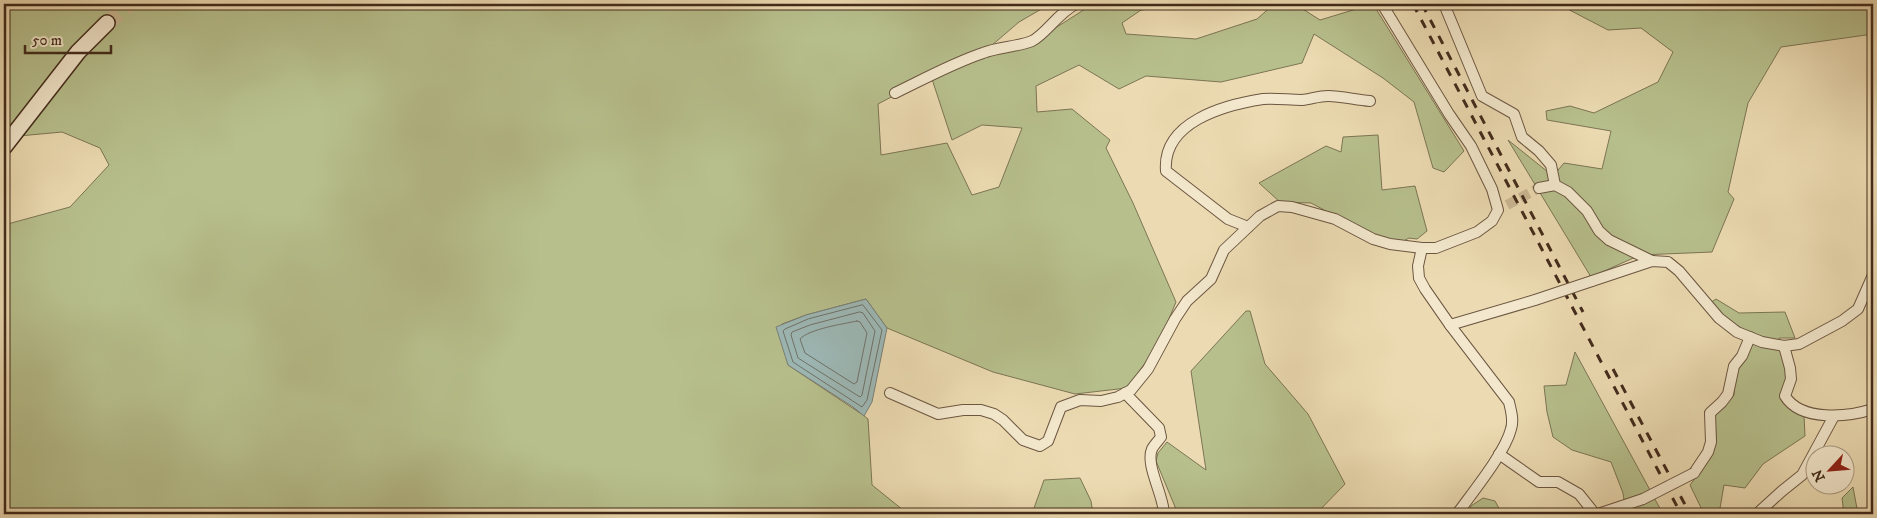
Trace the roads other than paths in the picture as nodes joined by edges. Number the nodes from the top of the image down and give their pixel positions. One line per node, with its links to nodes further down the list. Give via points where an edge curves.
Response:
1 (1076, 4): 5 (street, via 1032,41 968,58)
2 (1382, 4): 11 (street, via 1471,146 1503,207 1492,221 1476,232 1436,248)
3 (1444, 4): 8 (street, via 1482,96 1514,114 1522,137 1551,165)
4 (107, 23): 7 (main road, via 78,52)
5 (895, 93)
6 (1370, 102): 10 (street, via 1327,96 1302,100 1265,99 1232,106 1195,120 1180,131 1165,159 1166,171 1228,219)
7 (4, 147)
8 (1555, 184): 9 (street); 12 (street, via 1587,211 1599,231 1609,240)
9 (1539, 188)
10 (1248, 228): 11 (street, via 1260,216 1278,206 1292,207 1335,219 1373,239); 18 (street, via 1224,250 1211,279 1187,301 1148,369)
11 (1422, 248): 14 (street, via 1419,278)
12 (1652, 261): 14 (street, bridge); 15 (street, via 1668,262 1719,318 1737,332)
13 (1873, 275): 16 (street, via 1858,309 1799,344)
14 (1450, 325): 21 (street, via 1509,402 1513,418 1511,430)
15 (1750, 337): 16 (street); 24 (street, bridge, via 1734,366 1728,394 1710,413 1711,442 1694,473 1643,499)
16 (1784, 346): 20 (street, via 1791,379 1786,396 1791,405 1800,410)
17 (890, 393): 18 (street, via 938,414 981,410 994,414 1023,440 1040,446 1048,441 1061,407 1080,400 1101,401)
18 (1125, 393): 22 (street, via 1159,428 1162,436 1152,450 1150,463)
19 (1873, 409): 20 (street)
20 (1834, 416): 25 (street, via 1802,476 1782,490)
21 (1499, 454): 23 (street); 24 (street, via 1539,482 1558,482 1579,494)
22 (1164, 514)
23 (1457, 514)
24 (1597, 514)
25 (1761, 514)

